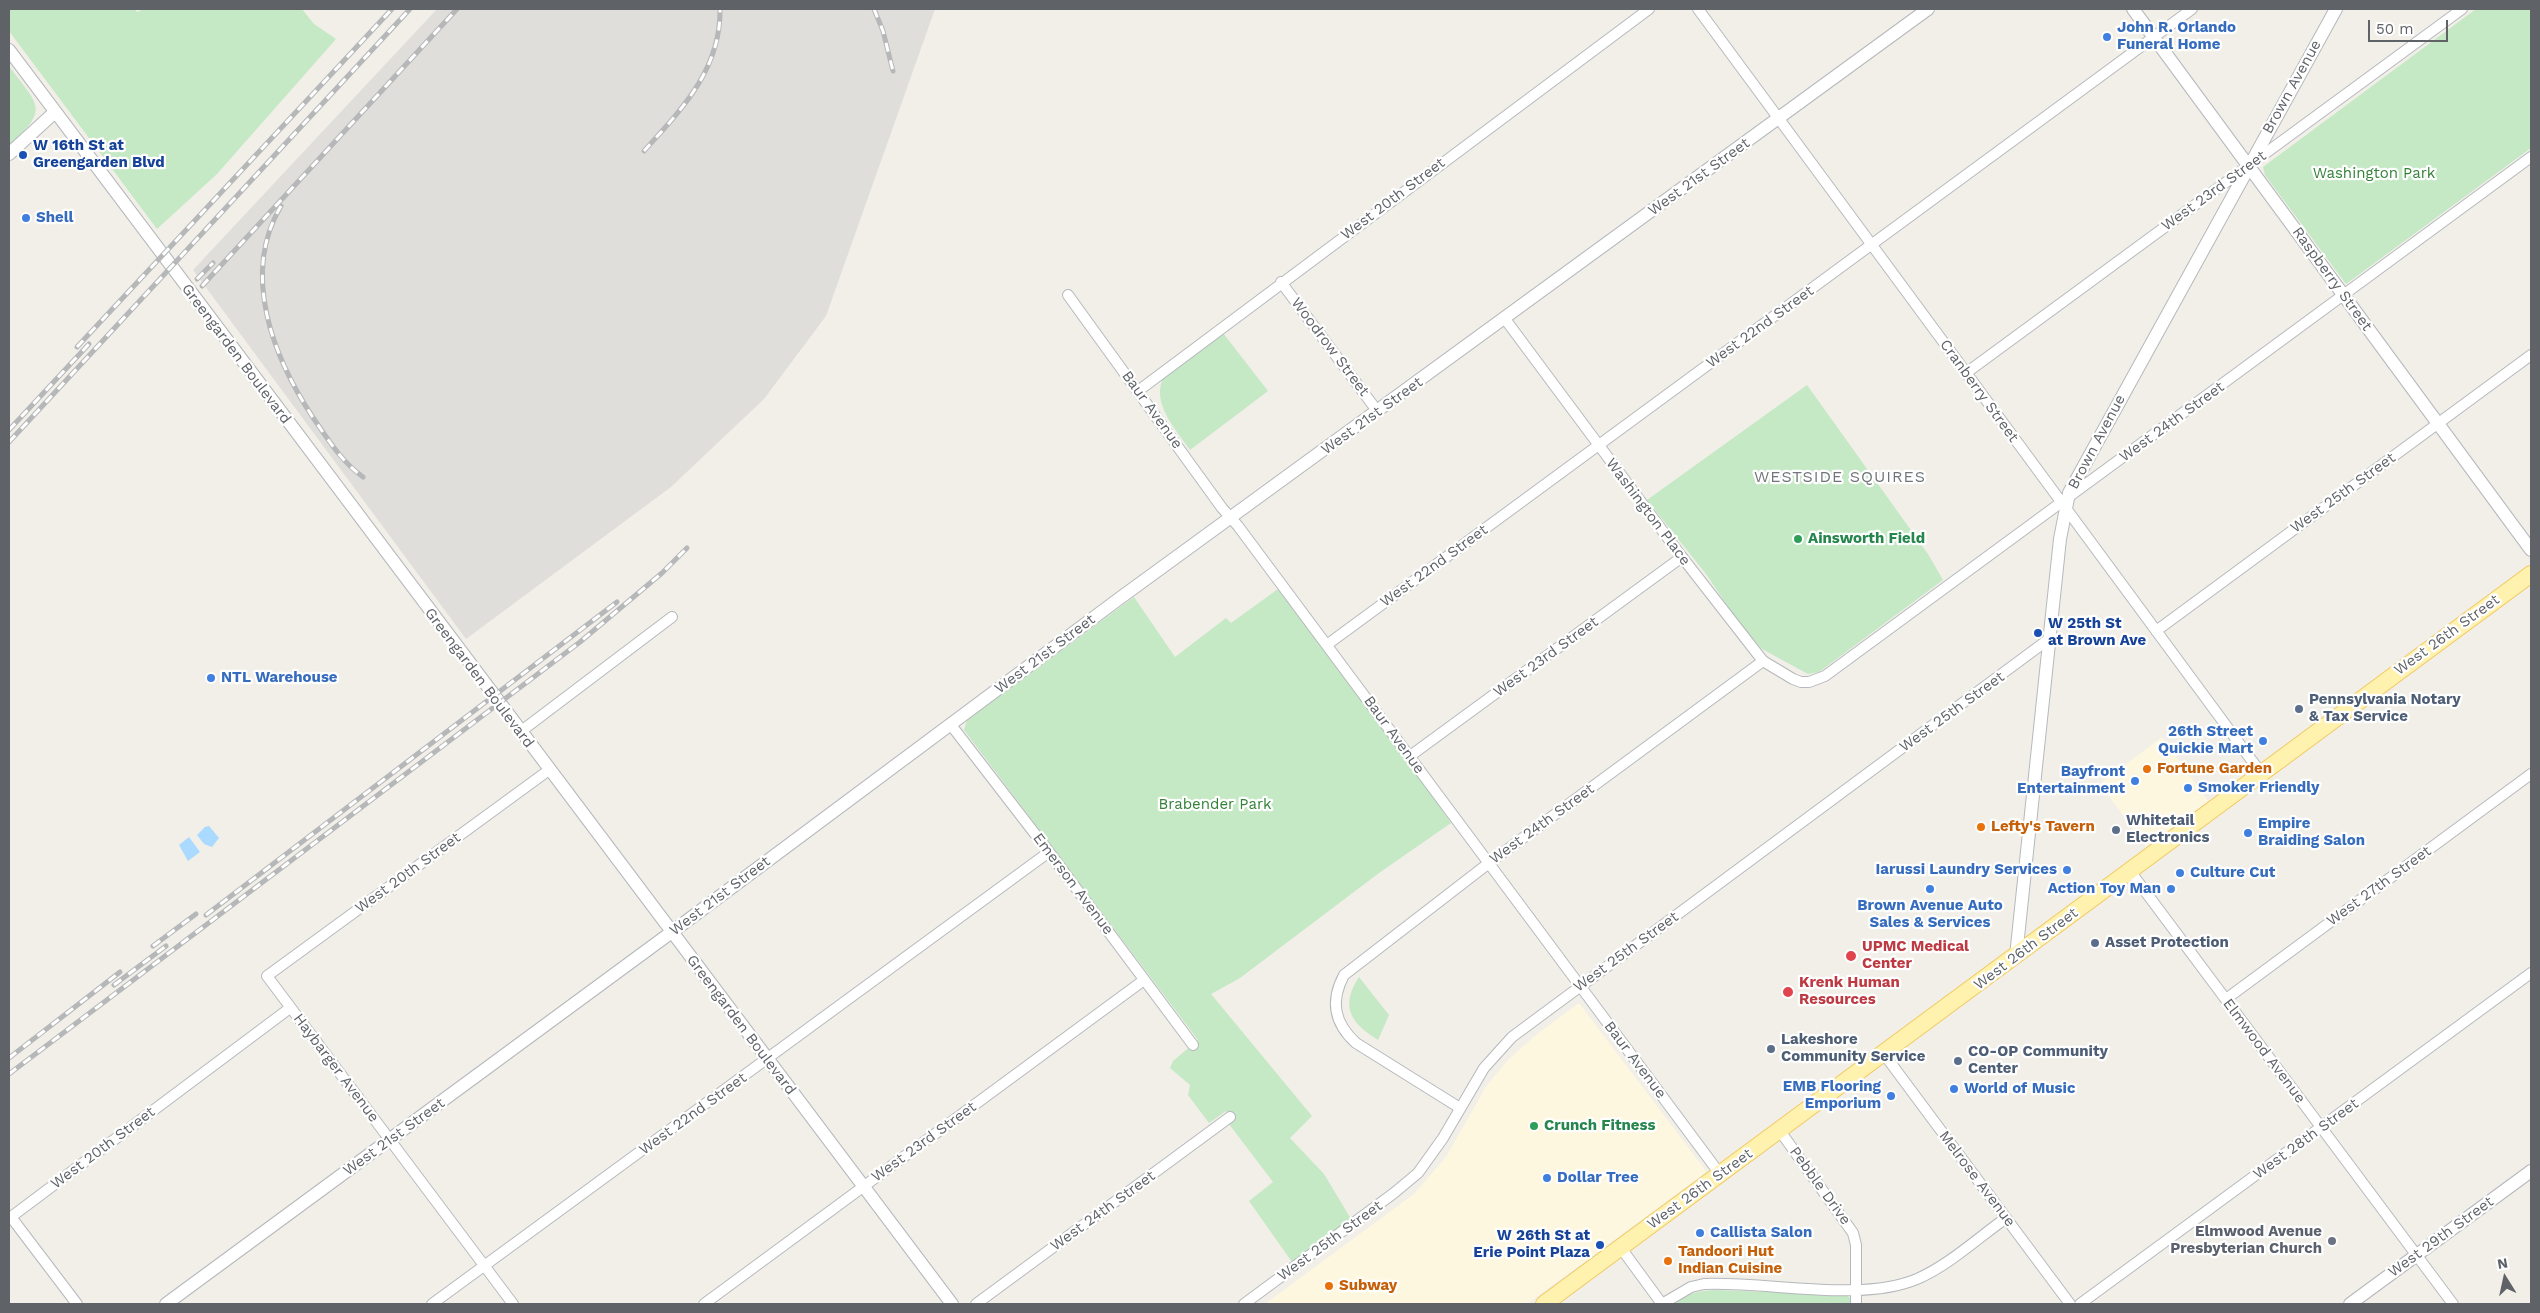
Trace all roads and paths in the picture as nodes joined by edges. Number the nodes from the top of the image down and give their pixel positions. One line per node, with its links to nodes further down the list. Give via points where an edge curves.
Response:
1 (1649, 9): 16 (street, West 20th Street)
2 (1698, 9): 11 (street, Cranberry Street)
3 (1928, 9): 11 (street, West 21st Street)
4 (2133, 9): 8 (street, Raspberry Street)
5 (2192, 9): 8 (street, West 22nd Street)
6 (2336, 9): 14 (street, Brown Avenue)
7 (2462, 9): 14 (street, West 23rd Street)
8 (2154, 37): 14 (street, Raspberry Street); 15 (street, West 22nd Street)
9 (9, 50): 10 (street, Greengarden Boulevard)
10 (55, 112): 12 (street); 38 (street, Greengarden Boulevard)
11 (1778, 119): 15 (street, Cranberry Street); 19 (street, West 21st Street)
12 (9, 154)
13 (2531, 157): 17 (street, West 24th Street)
14 (2248, 166): 17 (street, Raspberry Street); 21 (street, West 23rd Street); 26 (street, Brown Avenue)
15 (1871, 245): 21 (street, Cranberry Street); 25 (street, West 22nd Street)
16 (1282, 282): 22 (street, West 20th Street); 23 (street, Woodrow Street)
17 (2343, 295): 24 (street, Raspberry Street); 26 (street, West 24th Street)
18 (1068, 296): 22 (street, Baur Avenue)
19 (1505, 319): 23 (street, West 21st Street); 25 (street, Washington Place)
20 (2531, 355): 24 (street, West 25th Street)
21 (1966, 373): 26 (street, Cranberry Street)
22 (1138, 391): 27 (street, Baur Avenue)
23 (1378, 412): 27 (street, West 21st Street)
24 (2438, 424): 28 (street, Raspberry Street); 32 (street, West 25th Street)
25 (1598, 445): 29 (street, Washington Place); 34 (street, West 22nd Street)
26 (2065, 503): 32 (street, Cranberry Street); 33 (street, Brown Avenue); 36 (street, West 24th Street, via 1825,676)
27 (1231, 518): 34 (street, Baur Avenue); 37 (street, West 21st Street)
28 (2531, 550)
29 (1682, 557): 35 (street, Washington Place); 39 (street, West 23rd Street)
30 (2531, 574): 41 (main road, West 26th Street)
31 (672, 617): 38 (street)
32 (2156, 631): 41 (street, Cranberry Street)
33 (2049, 639): 47 (street, Brown Avenue); 51 (street, West 25th Street)
34 (1328, 644): 39 (street, Baur Avenue)
35 (1763, 661): 36 (street, Washington Place, via 1793,679); 44 (street, West 24th Street)
36 (1809, 682)
37 (951, 725): 43 (street, Emerson Avenue); 46 (street, West 21st Street)
38 (520, 732): 40 (street, Greengarden Boulevard)
39 (1410, 756): 44 (street, Baur Avenue)
40 (549, 770): 46 (street, Greengarden Boulevard); 49 (street, West 20th Street)
41 (2261, 773): 45 (main road, West 26th Street)
42 (2531, 774): 52 (street, West 27th Street)
43 (1050, 852): 50 (street, Emerson Avenue); 56 (street, West 22nd Street)
44 (1489, 863): 51 (street, Baur Avenue); 57 (street, West 24th Street, via 1350,968 1335,998 1339,1022 1356,1043)
45 (2130, 871): 47 (main road, West 26th Street); 52 (street, Elmwood Avenue)
46 (671, 933): 56 (street, Greengarden Boulevard); 61 (street, West 21st Street)
47 (2016, 956): 55 (main road, West 26th Street)
48 (2531, 973): 59 (street, West 28th Street)
49 (266, 976): 53 (street, Haybarger Avenue)
50 (1144, 980): 54 (street, Emerson Avenue); 64 (street, West 23rd Street)
51 (1580, 986): 57 (street, West 25th Street, via 1502,1046 1484,1068); 63 (street, Baur Avenue)
52 (2226, 999): 59 (street, Elmwood Avenue)
53 (290, 1008): 61 (street, Haybarger Avenue); 70 (street, West 20th Street, via 11,1217)
54 (1193, 1045)
55 (1884, 1054): 60 (main road, West 26th Street); 65 (street, Melrose Avenue)
56 (767, 1060): 64 (street, Greengarden Boulevard); 68 (street, West 22nd Street)
57 (1460, 1108): 77 (street, West 25th Street, via 1435,1151 1407,1183)
58 (1230, 1118): 76 (street, West 24th Street)
59 (2321, 1128): 67 (street, Elmwood Avenue); 82 (street, West 28th Street)
60 (1780, 1131): 63 (main road, West 26th Street); 69 (street, Pebble Drive, via 1853,1233 1856,1245)
61 (390, 1140): 68 (street, Haybarger Avenue); 71 (street, West 21st Street)
62 (2531, 1171): 67 (street, West 29th Street)
63 (1720, 1174): 66 (main road, West 26th Street)
64 (863, 1187): 74 (street, West 23rd Street); 75 (street, Greengarden Boulevard)
65 (2006, 1218): 69 (street, via 1923,1276 1895,1286); 81 (street, Melrose Avenue)
66 (1620, 1248): 78 (main road, West 26th Street); 79 (street)
67 (2416, 1255): 83 (street, West 29th Street); 84 (street, Elmwood Avenue)
68 (484, 1266): 72 (street, West 22nd Street); 73 (street, Haybarger Avenue)
69 (1855, 1289): 79 (street, via 1704,1284 1684,1290); 80 (street, Pebble Drive)
70 (77, 1304)
71 (166, 1304)
72 (432, 1304)
73 (513, 1304)
74 (704, 1304)
75 (952, 1304)
76 (976, 1304)
77 (1244, 1304)
78 (1544, 1304)
79 (1662, 1304)
80 (1856, 1304)
81 (2070, 1304)
82 (2080, 1304)
83 (2350, 1304)
84 (2453, 1304)

